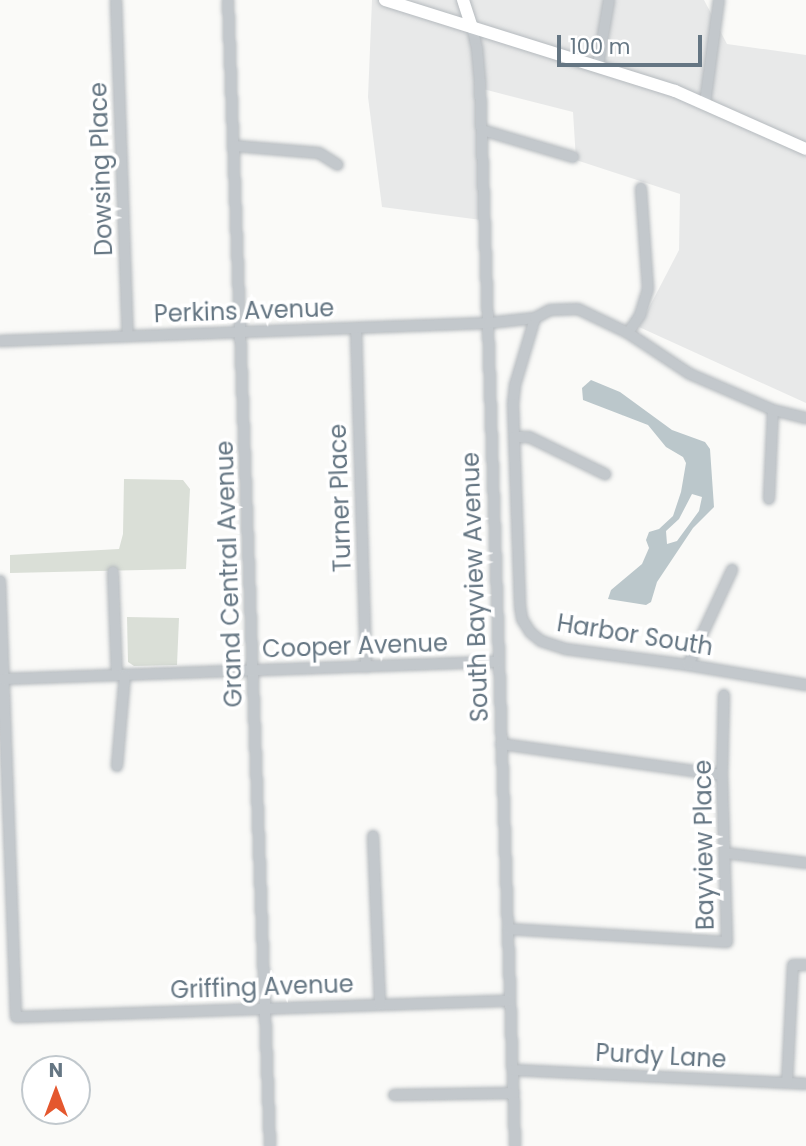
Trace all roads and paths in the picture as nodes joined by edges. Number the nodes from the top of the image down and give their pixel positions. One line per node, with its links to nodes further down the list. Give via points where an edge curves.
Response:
1 (116, 0): 21 (street, Dowsing Place)
2 (228, 0): 11 (street, Grand Central Avenue)
3 (385, 0): 7 (main road)
4 (463, 0): 7 (main road)
5 (608, 0): 8 (street)
6 (719, 0): 9 (street)
7 (472, 27): 8 (main road); 10 (street, South Bayview Avenue, via 478,49)
8 (598, 65): 9 (main road)
9 (705, 103): 12 (main road)
10 (482, 130): 13 (street); 17 (street, South Bayview Avenue)
11 (234, 146): 14 (street, via 319,153); 19 (street, Grand Central Avenue)
12 (806, 149)
13 (573, 157)
14 (338, 164)
15 (641, 188): 20 (street, via 648,289)
16 (535, 318): 17 (street, Perkins Avenue); 20 (street, Perkins Avenue, via 550,310 578,309); 25 (street, Harbor South, via 514,386)
17 (489, 323): 18 (street, Perkins Avenue); 31 (street, South Bayview Avenue)
18 (356, 328): 19 (street, Perkins Avenue); 33 (street, Turner Place)
19 (241, 332): 21 (street, Perkins Avenue); 34 (street, Grand Central Avenue)
20 (628, 333): 23 (street, Perkins Avenue, via 690,374)
21 (128, 336): 22 (street, Perkins Avenue)
22 (0, 341)
23 (773, 410): 24 (street, Perkins Avenue); 27 (street)
24 (806, 418)
25 (514, 437): 26 (street, via 529,437); 32 (street, Harbor South, via 520,606 530,632 565,649)
26 (605, 474)
27 (769, 499)
28 (732, 570): 32 (street)
29 (113, 572): 35 (street)
30 (0, 581): 36 (street)
31 (499, 662): 33 (street, Cooper Avenue); 39 (street, South Bayview Avenue)
32 (688, 665): 37 (street, Harbor South)
33 (366, 667): 34 (street, Cooper Avenue)
34 (254, 671): 35 (street, Cooper Avenue); 49 (street, Grand Central Avenue)
35 (121, 675): 36 (street, Cooper Avenue); 40 (street)
36 (4, 679): 49 (street, Griffing Avenue, via 16,1017)
37 (806, 685)
38 (724, 695): 41 (street, Bayview Place)
39 (501, 744): 41 (street); 45 (street, South Bayview Avenue)
40 (117, 766)
41 (722, 775): 43 (street, Bayview Place)
42 (373, 836): 48 (street)
43 (725, 853): 44 (street); 45 (street, Bayview Place, via 727,942)
44 (806, 863)
45 (508, 929): 47 (street, South Bayview Avenue)
46 (806, 965): 51 (street, via 793,965)
47 (510, 1001): 48 (street, Griffing Avenue); 50 (street, South Bayview Avenue)
48 (380, 1005): 49 (street, Griffing Avenue)
49 (265, 1008): 55 (street, Grand Central Avenue)
50 (513, 1070): 51 (street, Purdy Lane); 53 (street, South Bayview Avenue)
51 (787, 1083): 52 (street, Purdy Lane)
52 (806, 1084)
53 (514, 1093): 54 (street); 56 (street, South Bayview Avenue)
54 (394, 1095)
55 (270, 1146)
56 (515, 1146)

